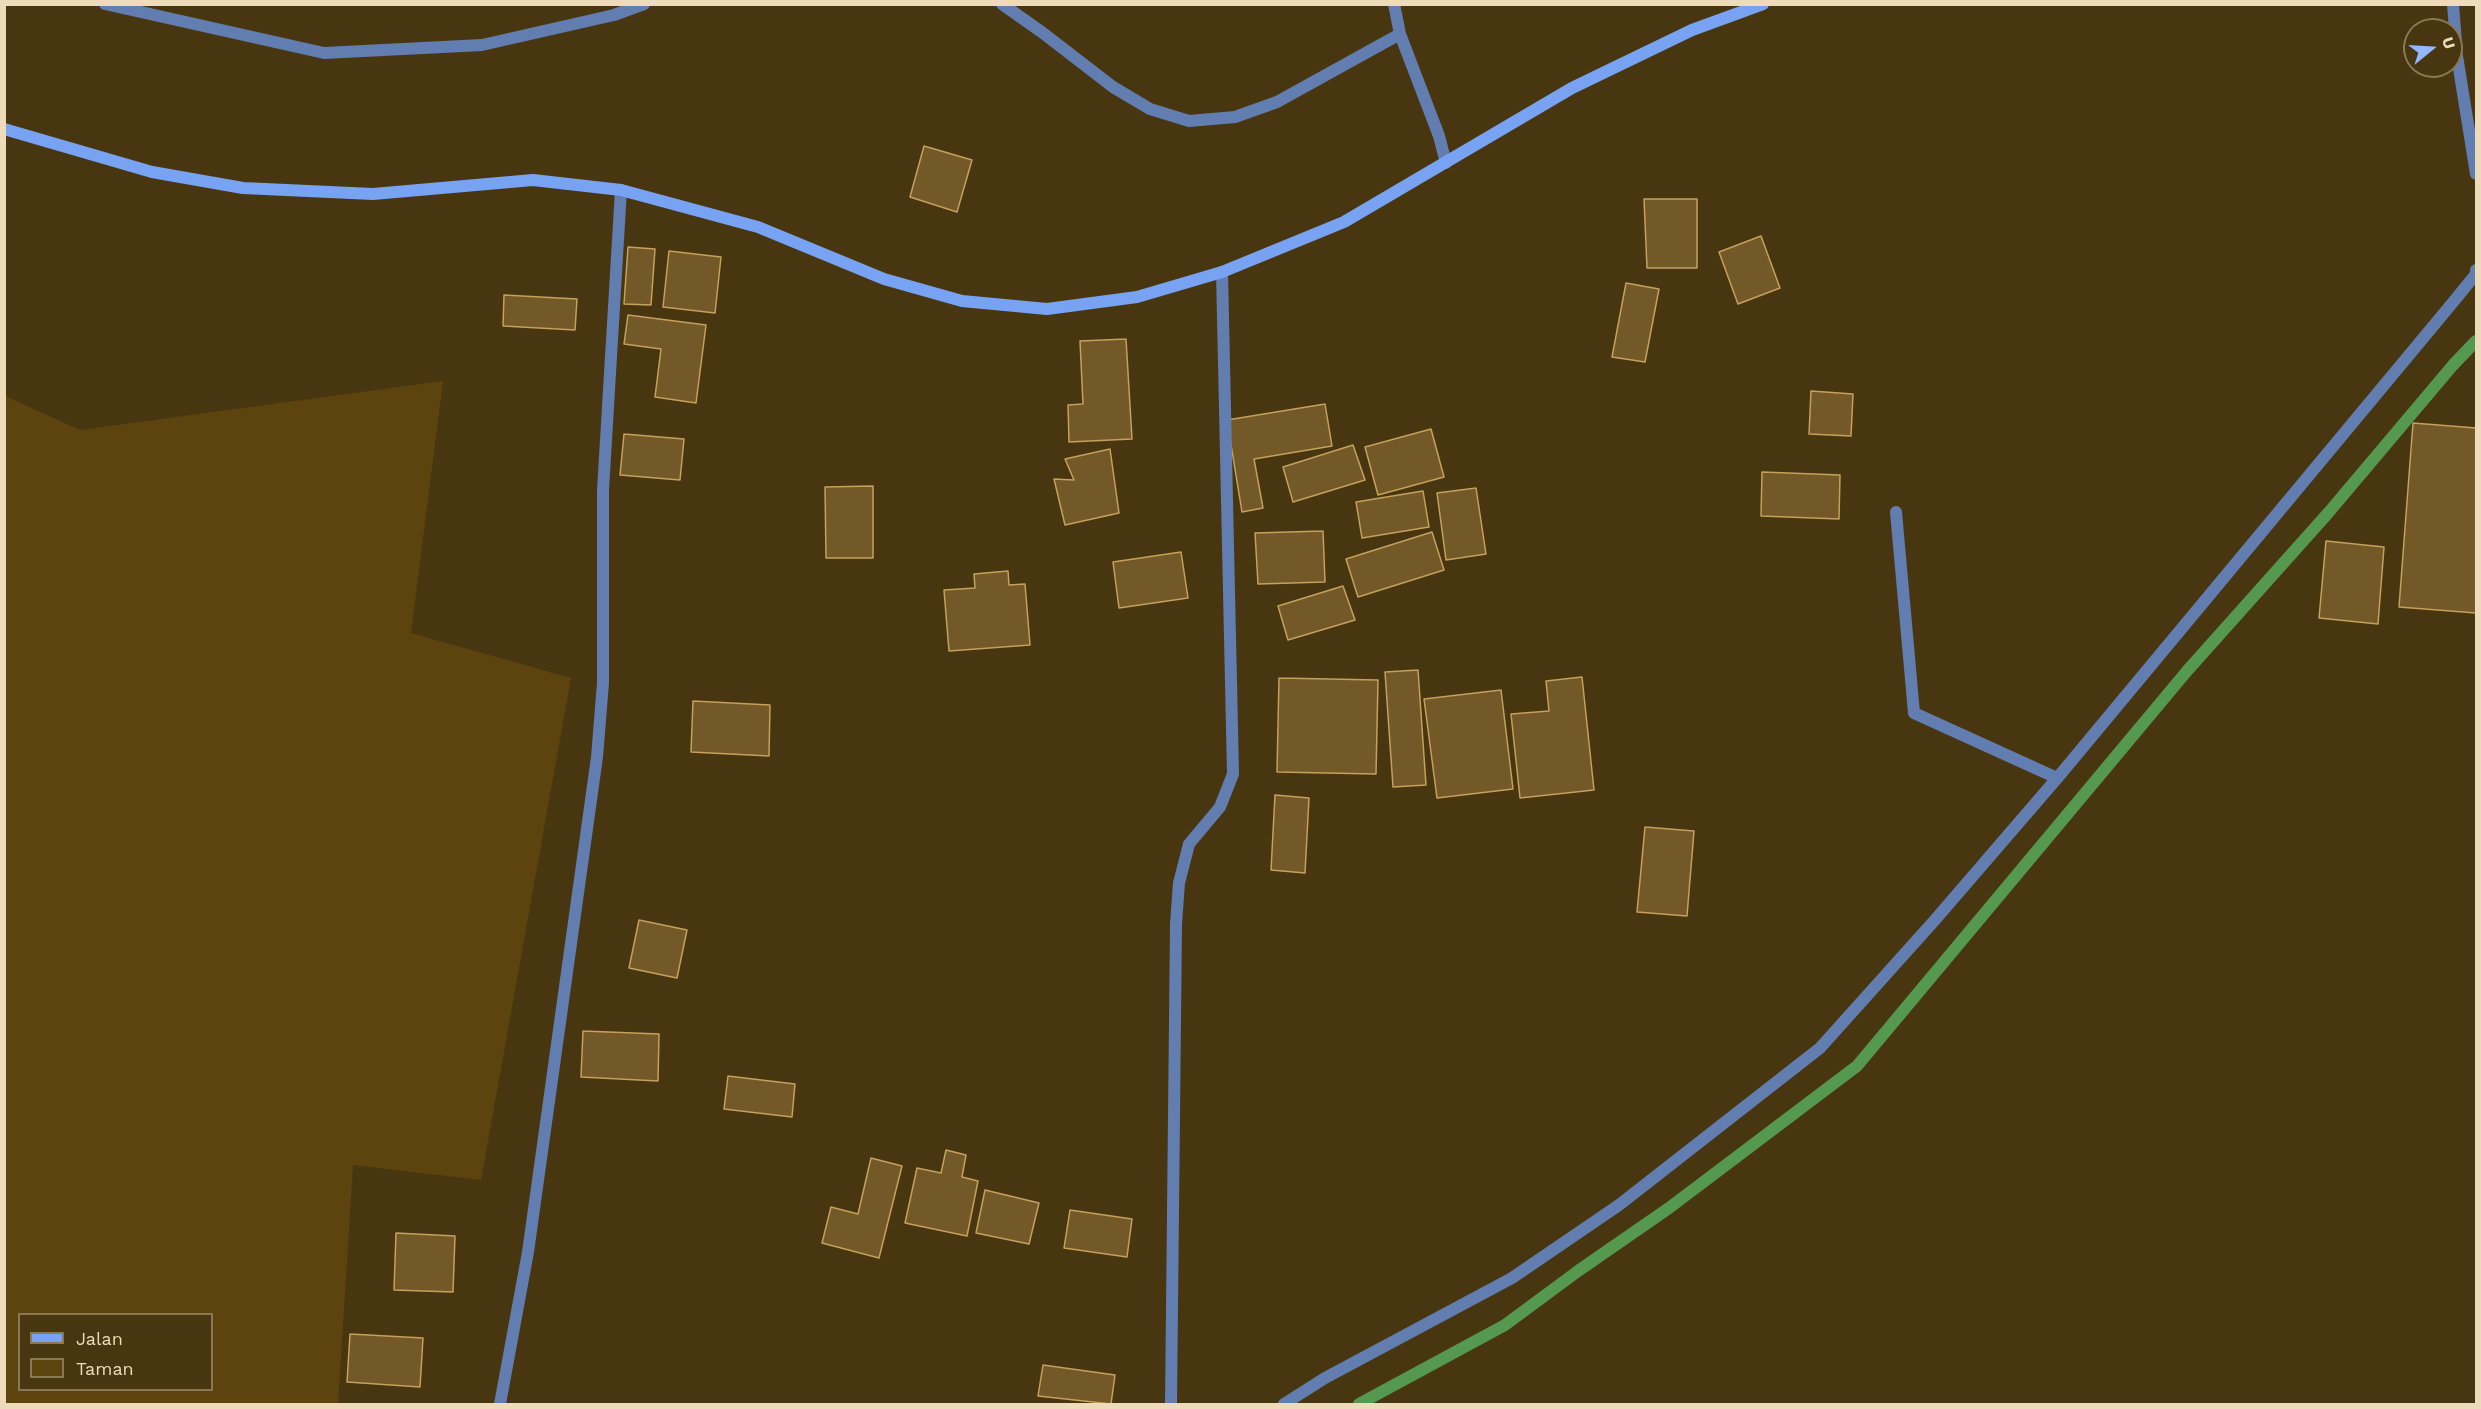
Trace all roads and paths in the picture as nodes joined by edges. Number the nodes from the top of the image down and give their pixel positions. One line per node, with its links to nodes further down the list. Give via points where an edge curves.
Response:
1 (105, 4): 2 (street, via 324,53 483,45 614,15)
2 (644, 4)
3 (1002, 4): 7 (street, via 1113,87 1150,108 1189,121 1235,117 1277,102)
4 (1394, 4): 7 (street)
5 (1763, 4): 9 (main road, via 1692,30 1572,88)
6 (2453, 4): 10 (street, via 2457,56)
7 (1400, 34): 9 (street)
8 (4, 129): 11 (main road, via 152,172 243,188 373,194 532,180)
9 (1446, 163): 13 (main road, via 1344,222)
10 (2476, 174)
11 (621, 190): 13 (main road, via 758,227 884,279 962,301 1047,309 1137,297); 16 (street, via 603,490 603,683 597,757 529,1241)
12 (2476, 270): 15 (street)
13 (1222, 272): 17 (street, via 1233,774 1220,807 1188,844 1179,883)
14 (1896, 512): 15 (street, via 1914,713)
15 (2057, 778): 18 (street, via 1820,1048 1619,1205 1512,1278)
16 (500, 1404)
17 (1171, 1404)
18 (1284, 1404)

